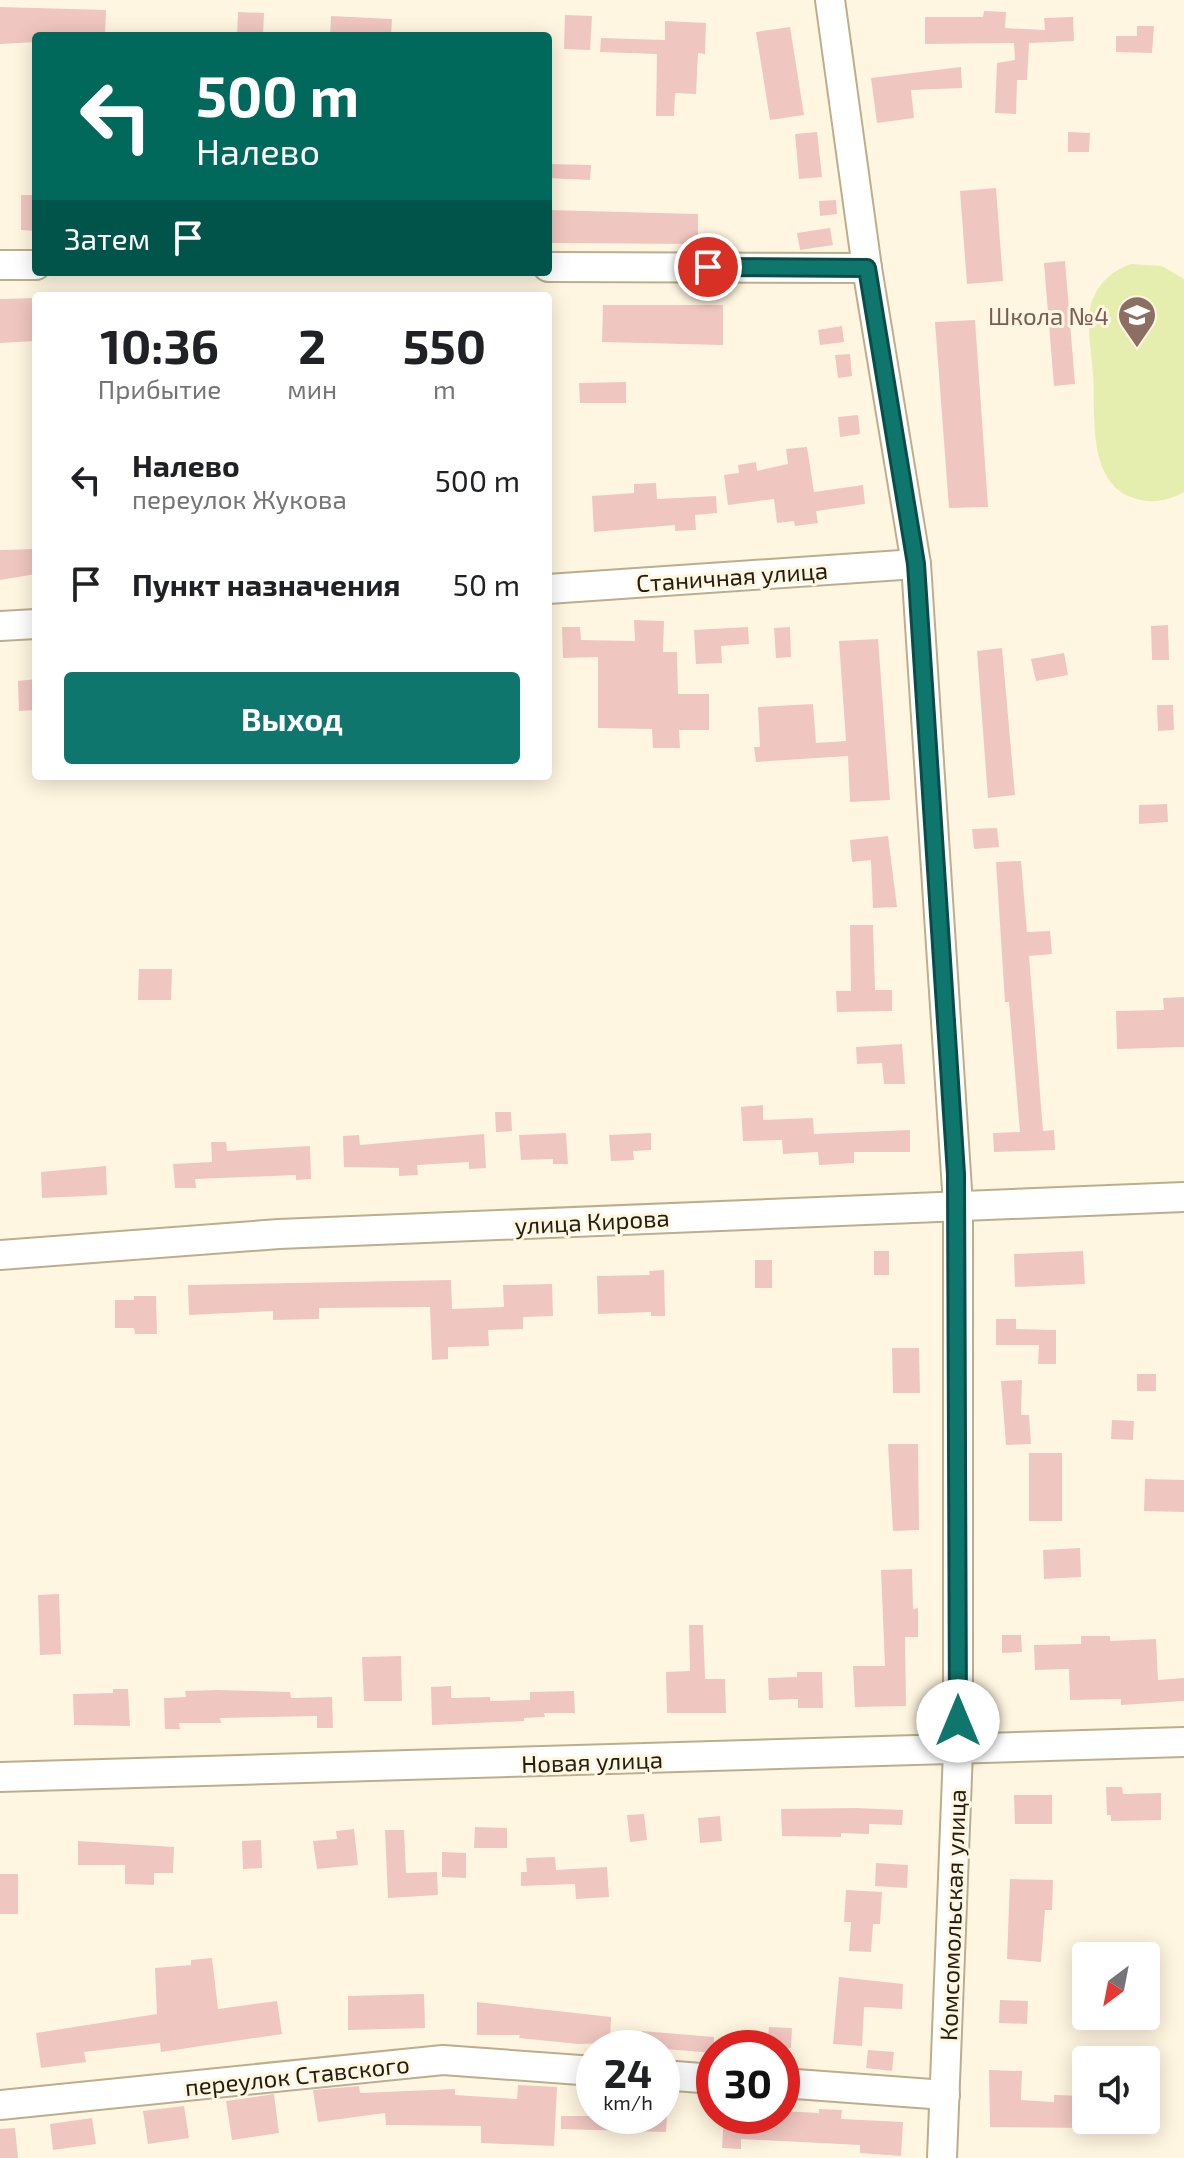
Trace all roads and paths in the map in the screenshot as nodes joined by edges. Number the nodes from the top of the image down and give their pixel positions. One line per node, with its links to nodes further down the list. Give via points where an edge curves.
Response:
1 (830, 0): 5 (street, Комсомольская улица)
2 (0, 265): 3 (street)
3 (32, 265)
4 (552, 267): 5 (street)
5 (867, 268): 6 (street, Комсомольская улица)
6 (916, 564): 7 (street, Станичная улица); 11 (street, Комсомольская улица)
7 (552, 589)
8 (32, 624): 9 (street)
9 (0, 626)
10 (1184, 1197): 11 (street, улица Кирова)
11 (958, 1205): 12 (street, улица Кирова, via 279,1234); 14 (street, Комсомольская улица)
12 (0, 1255)
13 (1184, 1742): 14 (street, Новая улица)
14 (958, 1751): 15 (street, Новая улица); 18 (street, Комсомольская улица)
15 (0, 1777)
16 (576, 2070): 19 (street, переулок Ставского, via 443,2060)
17 (800, 2084): 18 (street)
18 (945, 2095): 20 (street, Комсомольская улица)
19 (0, 2105)
20 (942, 2158)

